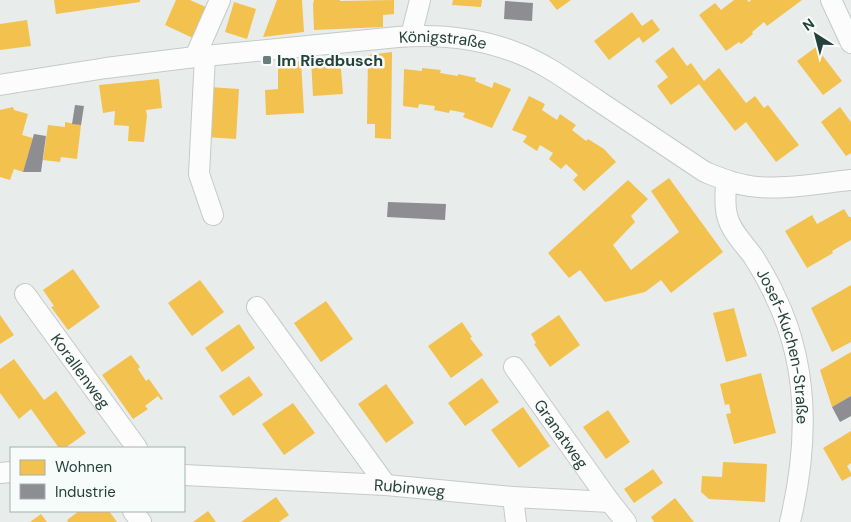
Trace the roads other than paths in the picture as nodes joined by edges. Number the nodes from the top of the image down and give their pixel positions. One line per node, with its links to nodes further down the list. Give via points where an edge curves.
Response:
1 (220, 0): 6 (street)
2 (420, 0): 4 (street)
3 (831, 0): 5 (street)
4 (411, 36): 6 (street, Königstraße); 9 (street, Königstraße, via 481,42 515,52 548,68 705,172)
5 (851, 43)
6 (200, 57): 7 (street, Königstraße); 10 (street, via 199,174)
7 (0, 85)
8 (851, 180): 9 (street, Königstraße, via 779,188)
9 (726, 181): 21 (street, Josef-Kuchen-Straße, via 727,217 776,296 797,358 803,425 801,462)
10 (212, 215)
11 (25, 294): 14 (street, Korallenweg)
12 (258, 307): 16 (street)
13 (514, 366): 18 (street, Granatweg)
14 (136, 447)
15 (185, 475): 16 (street, Rubinweg)
16 (386, 485): 17 (street, Rubinweg)
17 (513, 497): 18 (street, Rubinweg); 19 (street)
18 (610, 502): 20 (street)
19 (516, 522)
20 (626, 522)
21 (790, 522)

